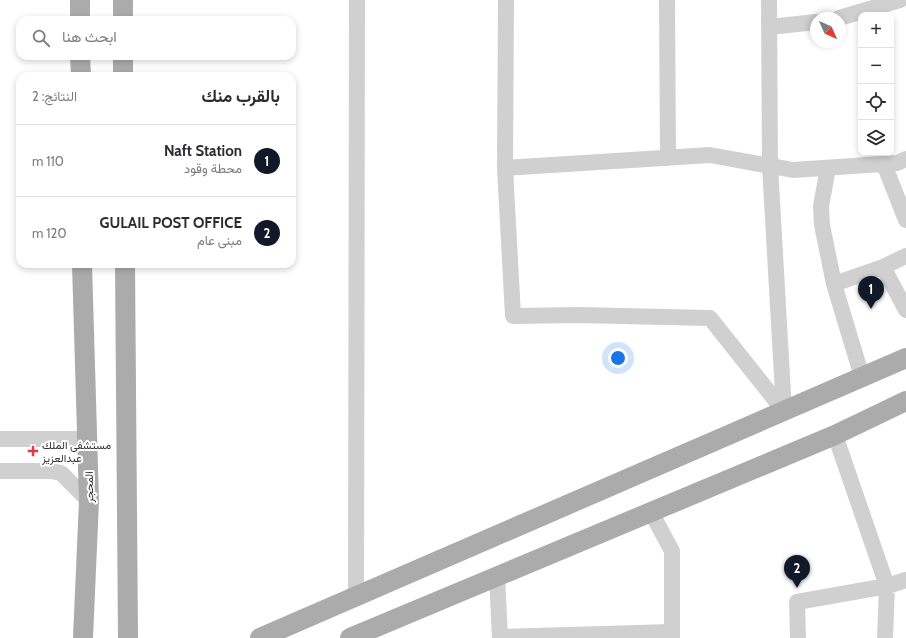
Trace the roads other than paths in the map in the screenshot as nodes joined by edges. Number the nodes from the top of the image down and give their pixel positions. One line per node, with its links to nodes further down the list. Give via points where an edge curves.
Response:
1 (80, 0): 8 (main road)
2 (123, 0): 9 (main road)
3 (357, 0): 43 (street)
4 (506, 0): 21 (street)
5 (667, 0): 17 (street)
6 (769, 0): 12 (street)
7 (900, 0): 10 (street)
8 (80, 16)
9 (123, 16)
10 (846, 16)
11 (810, 23): 12 (street)
12 (769, 27): 20 (street)
13 (80, 60): 15 (main road)
14 (123, 60): 16 (main road)
15 (81, 72)
16 (123, 72)
17 (668, 158): 20 (street, via 710,155); 21 (street)
18 (906, 159): 19 (street)
19 (884, 164): 22 (street); 23 (street)
20 (770, 166): 22 (street, via 793,170); 33 (street)
21 (505, 168): 33 (street, via 513,316 578,314 710,318)
22 (828, 168): 28 (street, via 821,206 822,225)
23 (906, 220)
24 (906, 256): 25 (street)
25 (883, 267): 28 (street); 29 (street)
26 (82, 268): 36 (main road, المحجر)
27 (125, 268): 48 (main road)
28 (834, 284): 31 (street)
29 (906, 310)
30 (906, 358): 31 (main road)
31 (862, 377): 33 (main road)
32 (906, 401): 34 (main road)
33 (784, 411): 43 (main road)
34 (834, 434): 39 (main road); 42 (street)
35 (0, 439): 36 (street)
36 (87, 439): 38 (main road, المحجر)
37 (0, 471): 38 (street, via 61,473)
38 (89, 501): 47 (main road, المحجر)
39 (651, 512): 40 (main road); 44 (street, via 672,551)
40 (497, 576): 46 (main road); 50 (street)
41 (906, 580): 42 (street)
42 (887, 586): 51 (street, via 797,602); 52 (street)
43 (356, 596): 49 (main road)
44 (672, 635): 45 (street)
45 (605, 636): 50 (street)
46 (357, 637)
47 (83, 638)
48 (128, 638)
49 (260, 638)
50 (500, 638)
51 (798, 638)
52 (885, 638)

